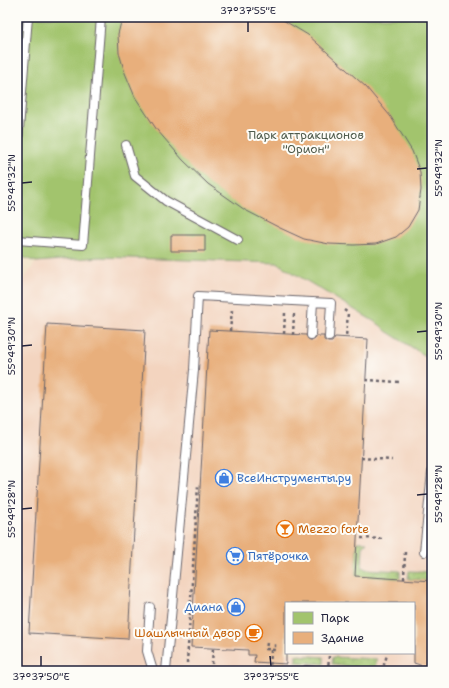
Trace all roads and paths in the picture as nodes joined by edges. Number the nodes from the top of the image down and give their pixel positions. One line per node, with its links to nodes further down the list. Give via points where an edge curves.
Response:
1 (28, 17): 4 (lane)
2 (101, 17): 5 (lane, via 83,245)
3 (126, 145): 6 (lane, via 135,176 166,201)
4 (17, 154)
5 (17, 240)
6 (238, 240)
7 (313, 302): 15 (lane); 16 (lane, via 331,303); 38 (lane, via 198,296)
8 (231, 317): 12 (path)
9 (285, 317): 13 (path)
10 (294, 318): 14 (path)
11 (347, 320): 17 (path)
12 (230, 331)
13 (284, 334)
14 (293, 335)
15 (311, 336)
16 (329, 337)
17 (346, 338)
18 (366, 380): 19 (path)
19 (399, 382)
20 (361, 458): 21 (path)
21 (392, 460)
22 (432, 472): 26 (lane)
23 (361, 538): 24 (path)
24 (385, 539)
25 (405, 551): 27 (path)
26 (424, 552)
27 (404, 579)
28 (150, 607): 37 (lane, via 147,651)
29 (267, 643): 32 (path, via 266,649)
30 (275, 644): 32 (path, via 275,650)
31 (213, 648): 35 (path)
32 (271, 649): 39 (path)
33 (329, 655): 41 (path)
34 (387, 655): 42 (path)
35 (212, 664)
36 (306, 670): 40 (lane)
37 (152, 671)
38 (166, 671)
39 (270, 671)
40 (313, 671)
41 (328, 671)
42 (382, 671)

